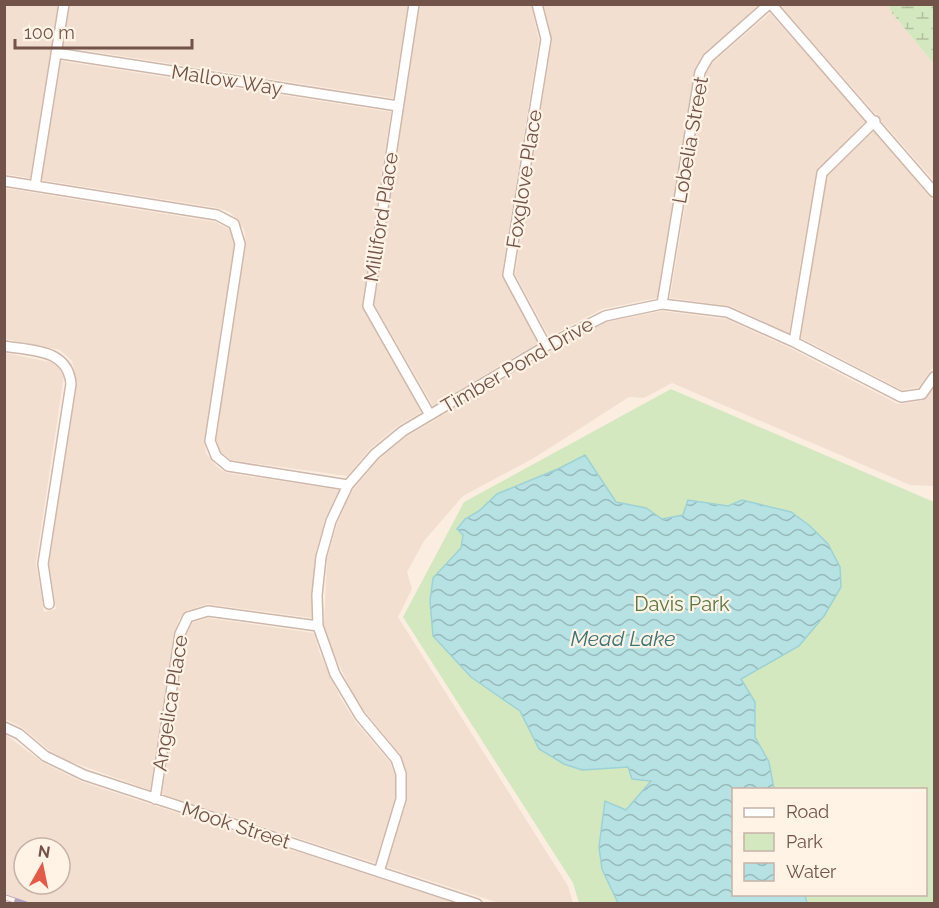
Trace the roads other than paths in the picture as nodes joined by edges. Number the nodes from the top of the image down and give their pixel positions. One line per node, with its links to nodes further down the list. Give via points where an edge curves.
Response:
1 (64, 4): 5 (street)
2 (414, 4): 6 (street, Milliford Place)
3 (537, 4): 14 (street, Foxglove Place, via 546,39 508,275)
4 (770, 4): 7 (street); 11 (street, Lobelia Street, via 708,58 700,72)
5 (56, 53): 6 (street, Mallow Way); 9 (street)
6 (398, 106): 16 (street, Milliford Place, via 368,306)
7 (874, 121): 10 (street); 12 (street, via 822,173)
8 (4, 181): 9 (street)
9 (35, 186): 17 (street, via 217,215 234,224 240,244 211,449 228,466)
10 (934, 192)
11 (663, 304): 12 (street, Timber Pond Drive, via 727,312); 14 (street, Timber Pond Drive, via 605,316)
12 (794, 342): 15 (street, Timber Pond Drive, via 901,397 922,394)
13 (4, 346): 18 (street, via 58,357 70,374 42,564)
14 (546, 346): 16 (street, Timber Pond Drive)
15 (934, 377)
16 (430, 415): 17 (street, Timber Pond Drive, via 375,454)
17 (348, 485): 19 (street, Timber Pond Drive, via 331,521 321,557)
18 (49, 604)
19 (318, 626): 21 (street, Angelica Place, via 208,611 188,617 180,634); 22 (street, via 325,651 346,694 396,759 401,774 401,799)
20 (4, 727): 21 (street, Mook Street, via 63,766)
21 (155, 799): 22 (street, Mook Street)
22 (379, 872): 23 (street, Mook Street)
23 (477, 903)

